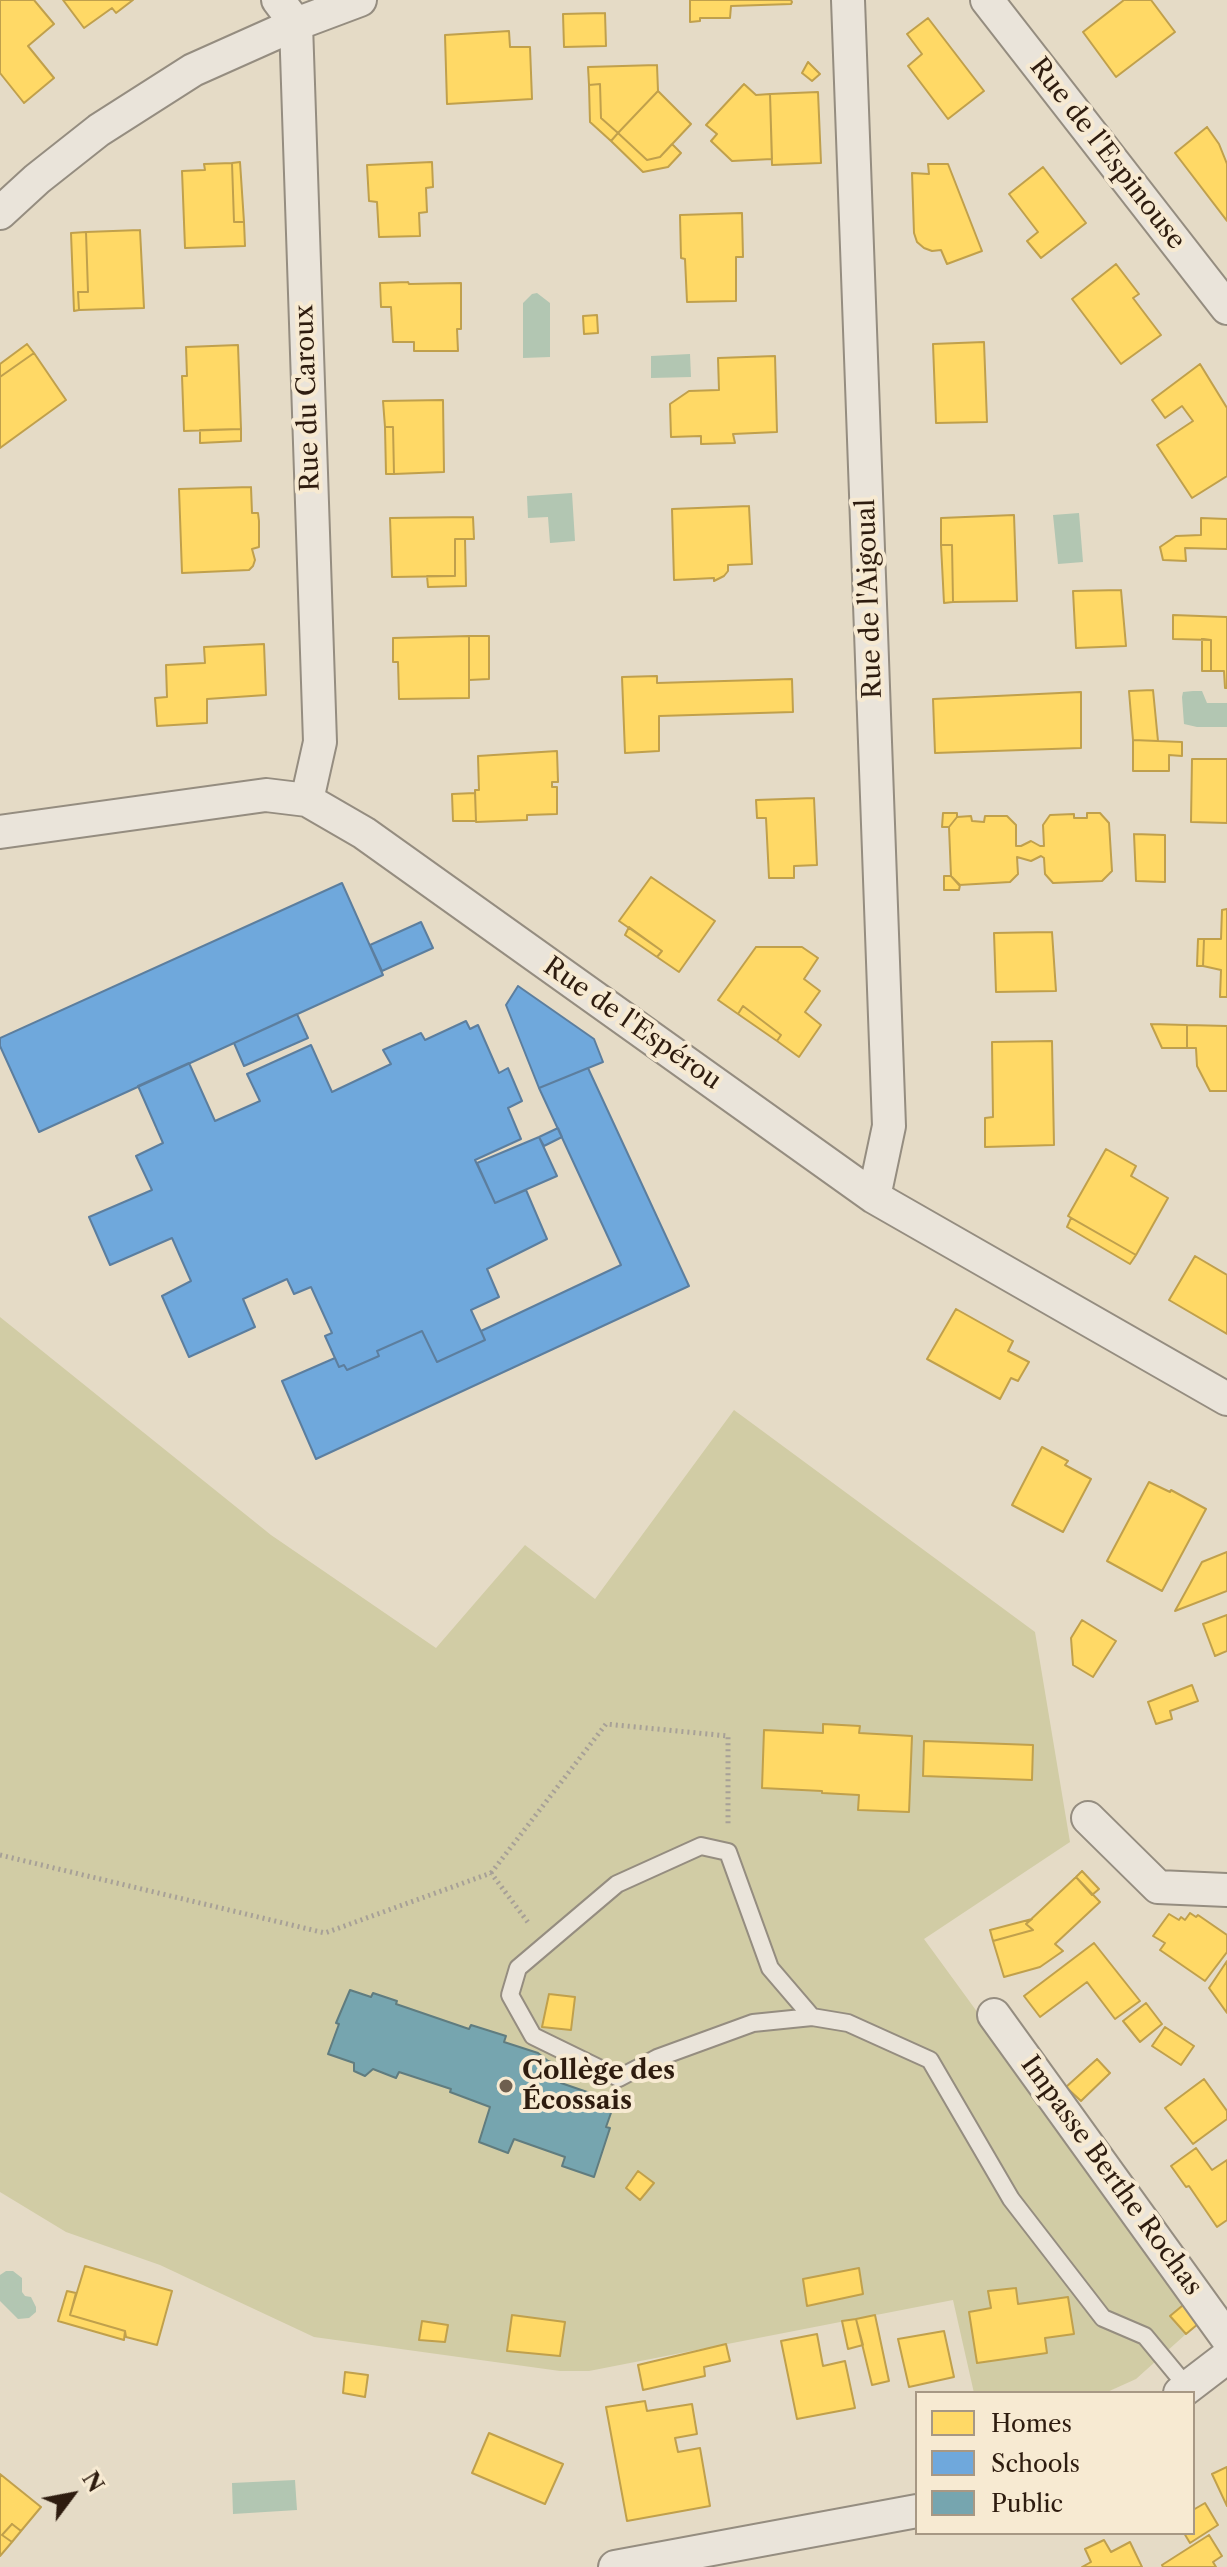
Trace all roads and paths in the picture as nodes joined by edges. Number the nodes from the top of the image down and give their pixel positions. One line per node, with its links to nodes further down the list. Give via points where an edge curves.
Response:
1 (360, 0): 4 (street)
2 (848, 0): 9 (street, Rue de l'Aigoual, via 889,1126)
3 (987, 0): 6 (street, Rue de l'Espinouse)
4 (287, 12): 5 (street, via 99,130); 7 (street, Rue du Caroux, via 320,742)
5 (0, 213)
6 (1227, 308)
7 (307, 800): 8 (street, Rue de l'Espérou, via 266,795); 9 (street, Rue de l'Espérou, via 364,833)
8 (0, 832)
9 (874, 1197): 10 (street, Rue de l'Espérou)
10 (1227, 1399)
11 (1088, 1818): 15 (street, via 1158,1887)
12 (728, 1852): 14 (path, via 728,1736 606,1724); 16 (lane, via 701,1846 617,1884); 18 (lane, via 770,1968)
13 (0, 1855): 14 (path, via 325,1933)
14 (491, 1873): 16 (path)
15 (1227, 1890)
16 (545, 1944): 18 (lane, via 518,1968 510,1995 533,2036 619,2078 657,2058 753,2023)
17 (994, 2015): 19 (street, Impasse Berthe Rochas)
18 (812, 2017): 21 (lane, via 848,2023 930,2060 1011,2199 1103,2318 1145,2336)
19 (1227, 2338)
20 (1227, 2357): 21 (street)
21 (1184, 2390)
22 (915, 2511): 23 (street)
23 (615, 2567)

